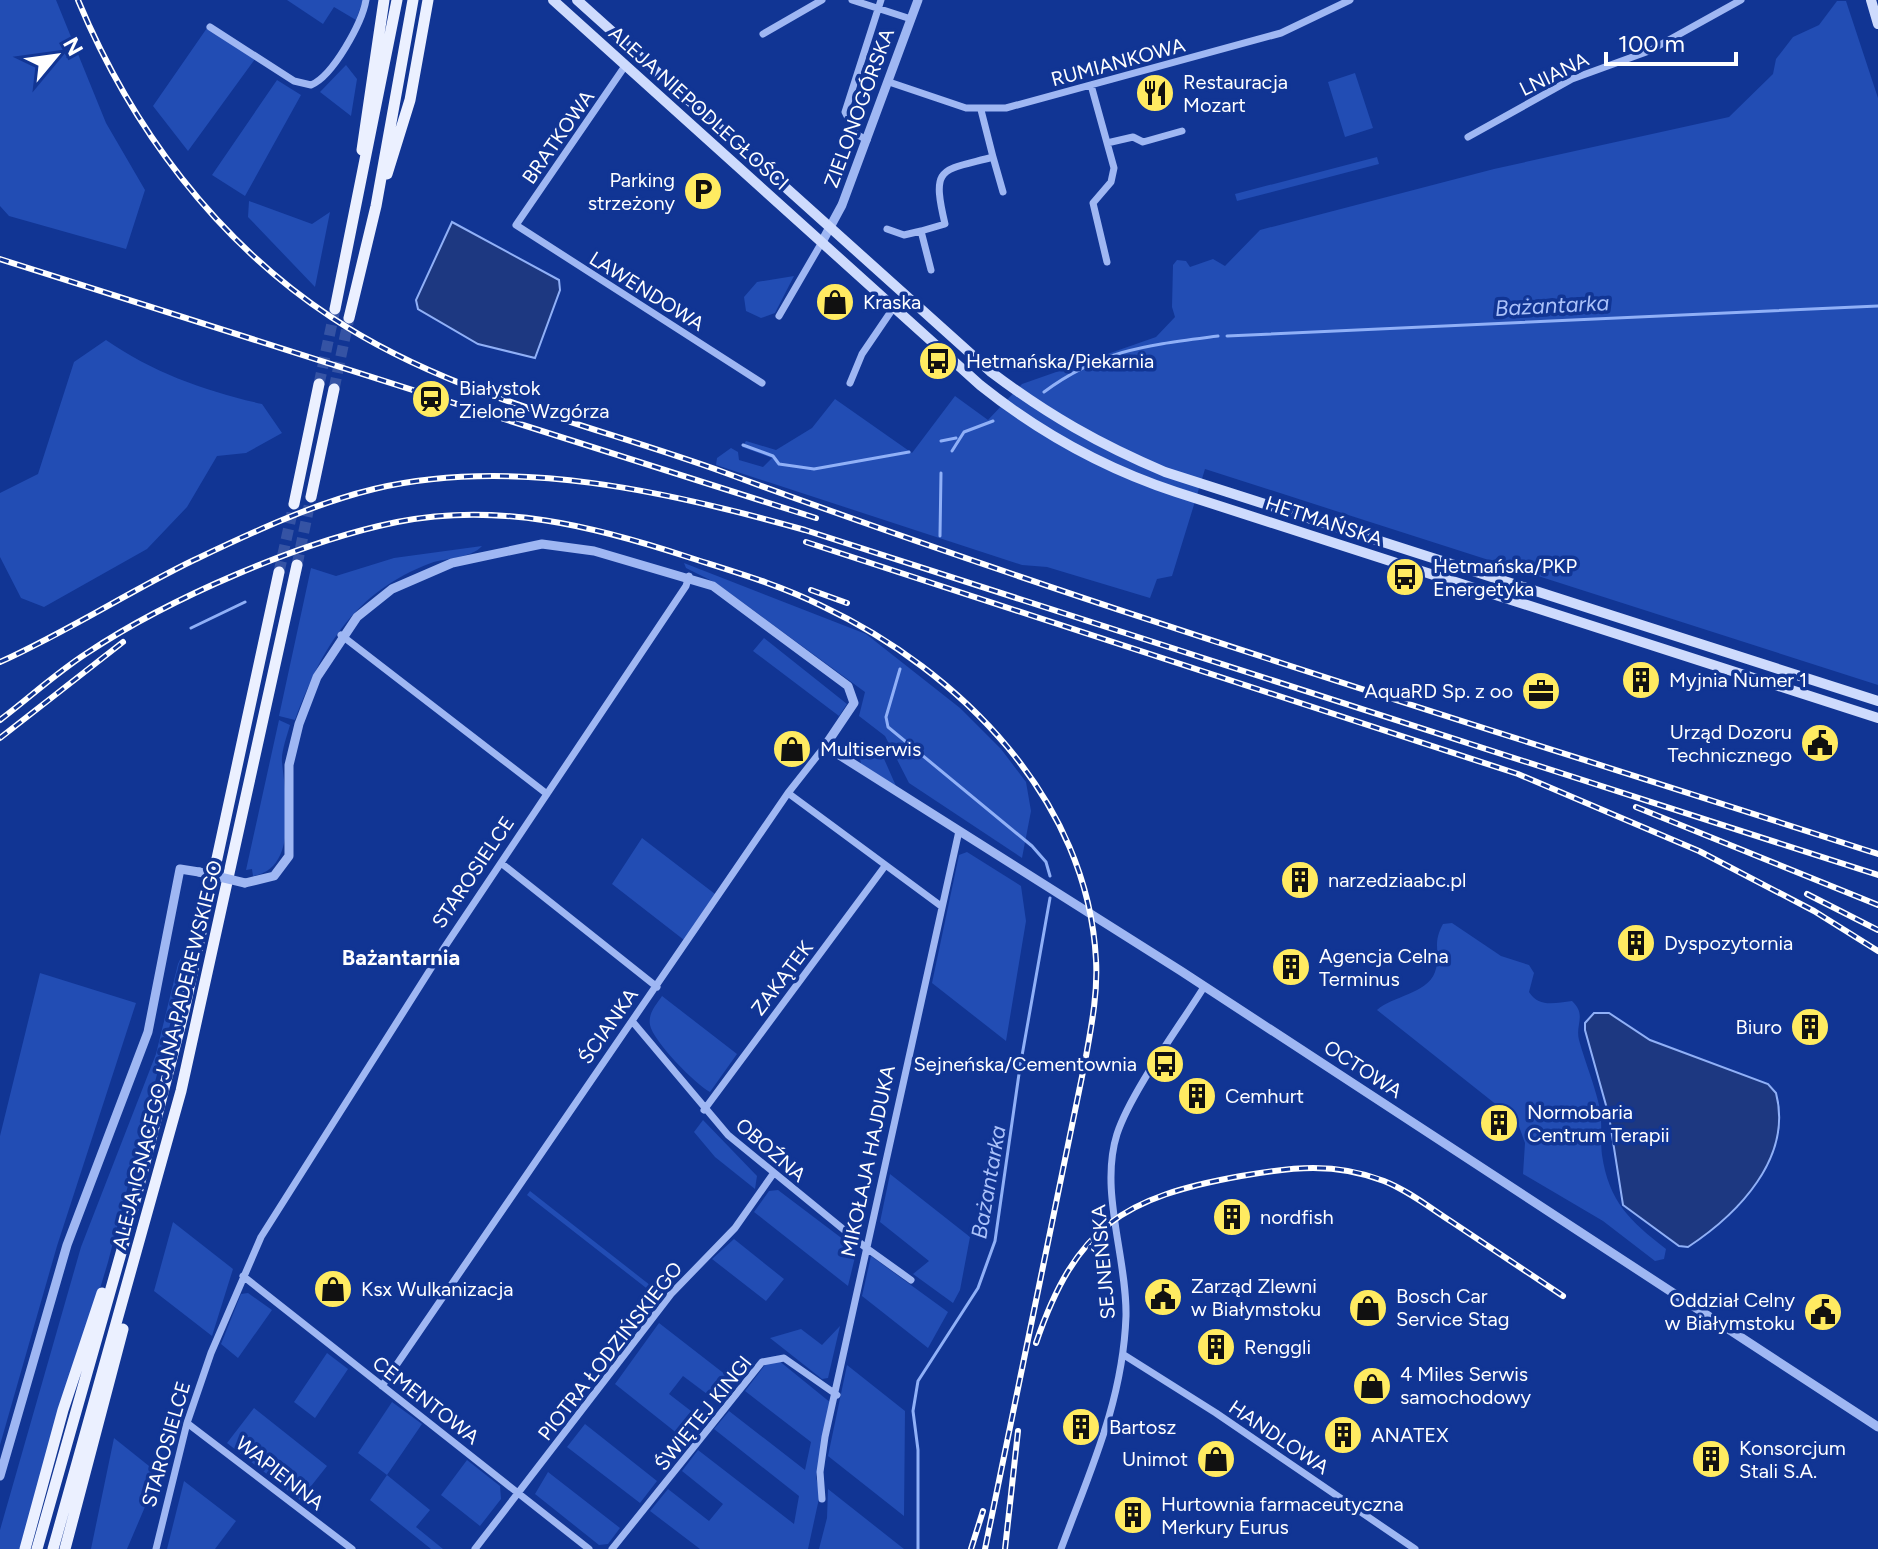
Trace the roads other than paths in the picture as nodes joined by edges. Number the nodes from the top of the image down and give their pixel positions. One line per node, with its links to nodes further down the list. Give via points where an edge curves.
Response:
1 (366, 0): 18 (street, via 351,36 325,75 311,85 294,81)
2 (384, 0): 29 (main road)
3 (397, 0): 29 (main road)
4 (413, 0): 31 (main road)
5 (428, 0): 31 (main road, via 410,100)
6 (553, 0): 20 (main road, ALEJA NIEPODLEGŁOŚCI)
7 (577, 0): 33 (main road, ALEJA NIEPODLEGŁOŚCI)
8 (822, 0): 19 (street)
9 (852, 0): 15 (street)
10 (881, 0): 15 (street)
11 (918, 0): 16 (street, ZIELONOGÓRSKA)
12 (1350, 0): 22 (street, RUMIANKOWA, via 1281,33)
13 (1741, 0): 25 (street, LNIANA, via 1649,51 1572,79)
14 (1871, 0): 17 (main road)
15 (878, 9): 16 (street); 26 (street, via 845,112 856,134)
16 (911, 19): 21 (street, ZIELONOGÓRSKA)
17 (1878, 24)
18 (210, 27)
19 (763, 34)
20 (625, 66): 32 (street, BRATKOWA); 36 (main road, ALEJA NIEPODLEGŁOŚCI)
21 (889, 82): 23 (street, RUMIANKOWA); 26 (street, ZIELONOGÓRSKA)
22 (1091, 85): 23 (street, RUMIANKOWA); 27 (street)
23 (981, 110): 28 (street)
24 (1182, 131): 27 (street, via 1143,142 1133,137)
25 (1468, 137)
26 (867, 140): 33 (street, ZIELONOGÓRSKA)
27 (1107, 143): 37 (street, via 1114,168 1111,182 1093,203)
28 (993, 157): 30 (street); 35 (street, via 947,169 937,191 945,224)
29 (360, 186): 40 (main road)
30 (1003, 192)
31 (376, 206): 42 (main road)
32 (516, 225): 44 (street, LAWENDOWA)
33 (831, 227): 36 (street, ZIELONOGÓRSKA); 43 (main road, HETMAŃSKA)
34 (887, 229): 35 (street, via 904,235)
35 (921, 231): 38 (street)
36 (822, 242): 39 (main road, HETMAŃSKA); 41 (street)
37 (1107, 262)
38 (931, 270)
39 (894, 307): 45 (street, via 862,354); 47 (main road, HETMAŃSKA)
40 (335, 309)
41 (779, 316)
42 (349, 318)
43 (991, 372): 47 (main road); 54 (main road, HETMAŃSKA, via 1092,441 1165,472)
44 (762, 383)
45 (850, 383)
46 (319, 384): 50 (main road)
47 (980, 385): 55 (main road, HETMAŃSKA, via 1059,441 1122,472)
48 (334, 389): 49 (main road)
49 (311, 497)
50 (294, 504)
51 (297, 565): 72 (main road, ALEJA IGNACEGO JANA PADEREWSKIEGO, via 212,958)
52 (279, 572): 71 (main road, ALEJA IGNACEGO JANA PADEREWSKIEGO, via 194,969)
53 (689, 576): 56 (street, via 563,545 513,548 406,581 372,603); 59 (street, ŚCIANKA, via 713,586 848,686 854,703); 61 (street, STAROSIELCE)
54 (1540, 591): 55 (main road); 57 (main road, HETMAŃSKA)
55 (1536, 608): 58 (main road, HETMAŃSKA)
56 (341, 635): 61 (street); 81 (street, bridge, via 317,677 293,744 289,856 274,876 245,883 180,869 148,1032 67,1245)
57 (1878, 701)
58 (1878, 718)
59 (825, 746): 60 (street, ŚCIANKA); 62 (street, OCTOWA)
60 (788, 793): 64 (street); 66 (street, ŚCIANKA)
61 (547, 794): 63 (street, STAROSIELCE)
62 (959, 831): 65 (street, MIKOŁAJA HAJDUKA); 67 (street, OCTOWA)
63 (501, 863): 66 (street); 74 (street, STAROSIELCE, via 282,1199)
64 (885, 866): 65 (street); 69 (street, ZAKĄTEK)
65 (941, 906): 73 (street, MIKOŁAJA HAJDUKA)
66 (657, 987): 68 (street, ŚCIANKA)
67 (1204, 987): 76 (street, SEJNEŃSKA, via 1128,1108 1115,1144 1112,1173 1126,1295); 80 (street, OCTOWA)
68 (632, 1021): 69 (street, OBOŹNA); 77 (street, ŚCIANKA)
69 (704, 1110): 70 (street, OBOŹNA)
70 (773, 1174): 73 (street, OBOŹNA); 82 (street, PIOTRA ŁODZIŃSKIEGO, via 735,1228 671,1294)
71 (142, 1175): 84 (main road, via 63,1410); 85 (main road, ALEJA IGNACEGO JANA PADEREWSKIEGO)
72 (150, 1210): 86 (main road, ALEJA IGNACEGO JANA PADEREWSKIEGO); 87 (main road, via 139,1271)
73 (865, 1247): 75 (street, OBOŹNA); 78 (street, MIKOŁAJA HAJDUKA)
74 (243, 1276): 77 (street, CEMENTOWA); 79 (street, STAROSIELCE)
75 (911, 1280)
76 (1124, 1355): 93 (street, SEJNEŃSKA, via 1101,1449); 94 (street, HANDLOWA)
77 (382, 1386): 82 (street, CEMENTOWA)
78 (837, 1395): 83 (street, MIKOŁAJA HAJDUKA, via 820,1472); 92 (street, ŚWIĘTEJ KINGI, via 784,1358 762,1362)
79 (187, 1423): 88 (street, STAROSIELCE); 89 (street, WAPIENNA)
80 (1878, 1427)
81 (0, 1476)
82 (518, 1495): 90 (street, PIOTRA ŁODZIŃSKIEGO); 91 (street, CEMENTOWA)
83 (822, 1499)
84 (25, 1549)
85 (37, 1549)
86 (53, 1549)
87 (65, 1549)
88 (156, 1549)
89 (352, 1549)
90 (475, 1549)
91 (589, 1549)
92 (612, 1549)
93 (1061, 1549)
94 (1415, 1549)

